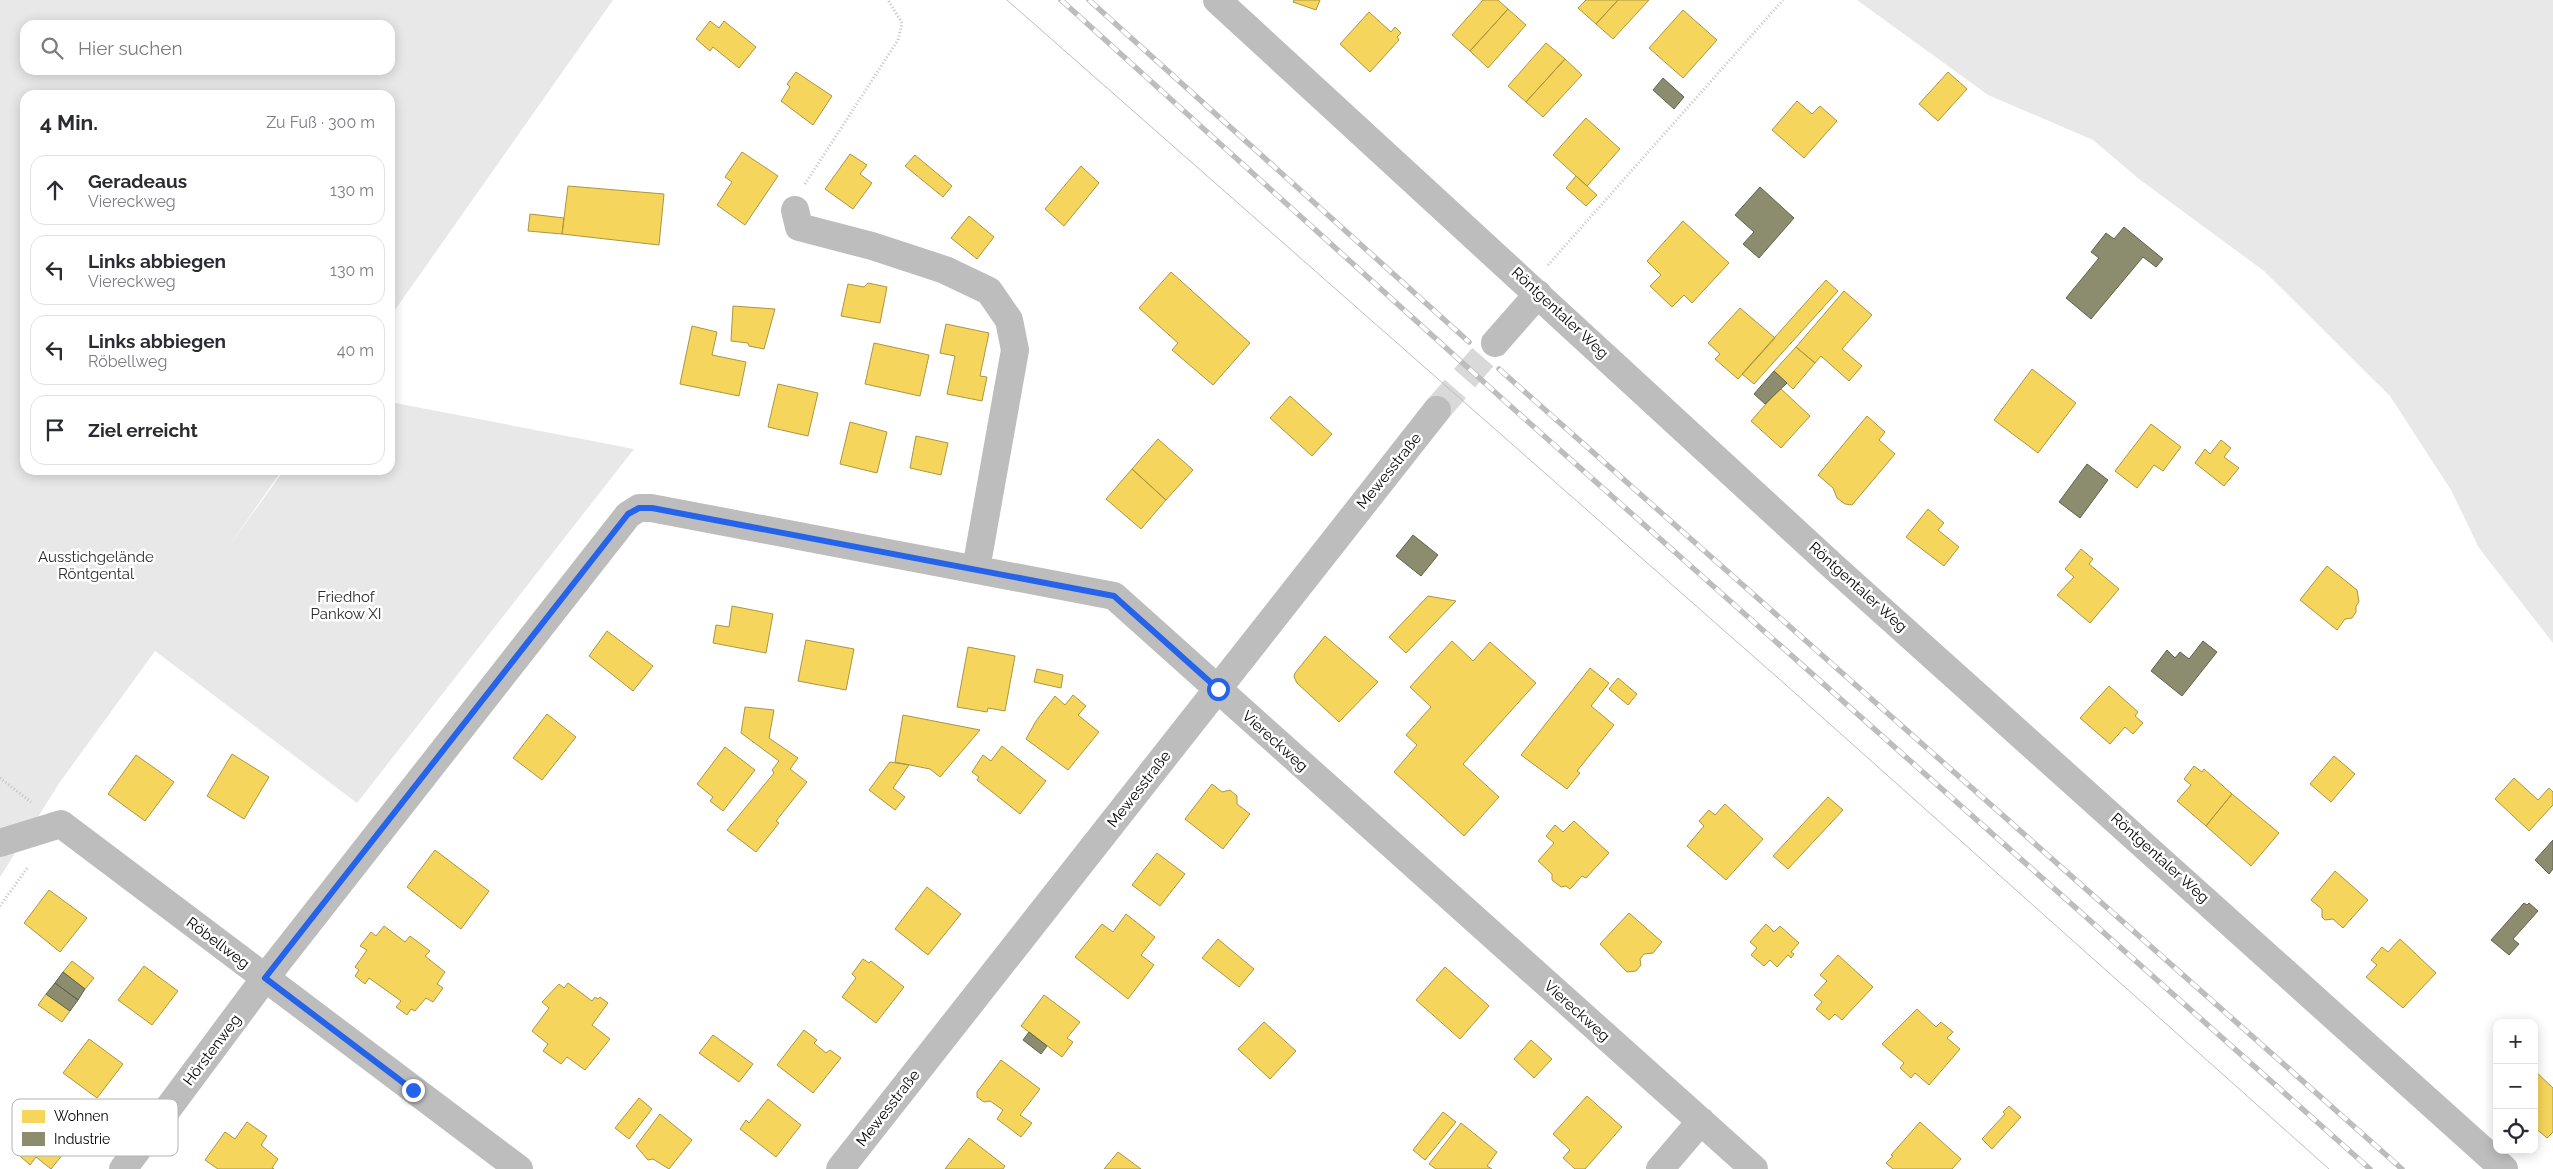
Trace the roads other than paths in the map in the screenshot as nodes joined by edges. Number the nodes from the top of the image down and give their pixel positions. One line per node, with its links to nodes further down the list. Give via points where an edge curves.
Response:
1 (1217, 0): 3 (street, Röntgentaler Weg)
2 (796, 210): 6 (street, via 799,228 872,246 945,270 989,291 1010,320 1015,350)
3 (1538, 294): 4 (street); 18 (street, Röntgentaler Weg, via 1836,569)
4 (1495, 343)
5 (1437, 410): 7 (street, Mewesstraße)
6 (976, 569): 7 (street, Viereckweg, via 1114,596); 9 (street, Viereckweg, via 652,508 639,508 628,514)
7 (1218, 689): 11 (street, Viereckweg); 15 (street, Mewesstraße)
8 (0, 842): 9 (street, Röbellweg, via 61,824)
9 (265, 978): 10 (street, Hörstenweg); 14 (street, Röbellweg)
10 (175, 1099)
11 (1701, 1121): 16 (street); 17 (street, Viereckweg)
12 (133, 1156): 13 (street, Hörstenweg)
13 (123, 1169)
14 (519, 1169)
15 (840, 1169)
16 (1660, 1169)
17 (1754, 1169)
18 (2504, 1169)

